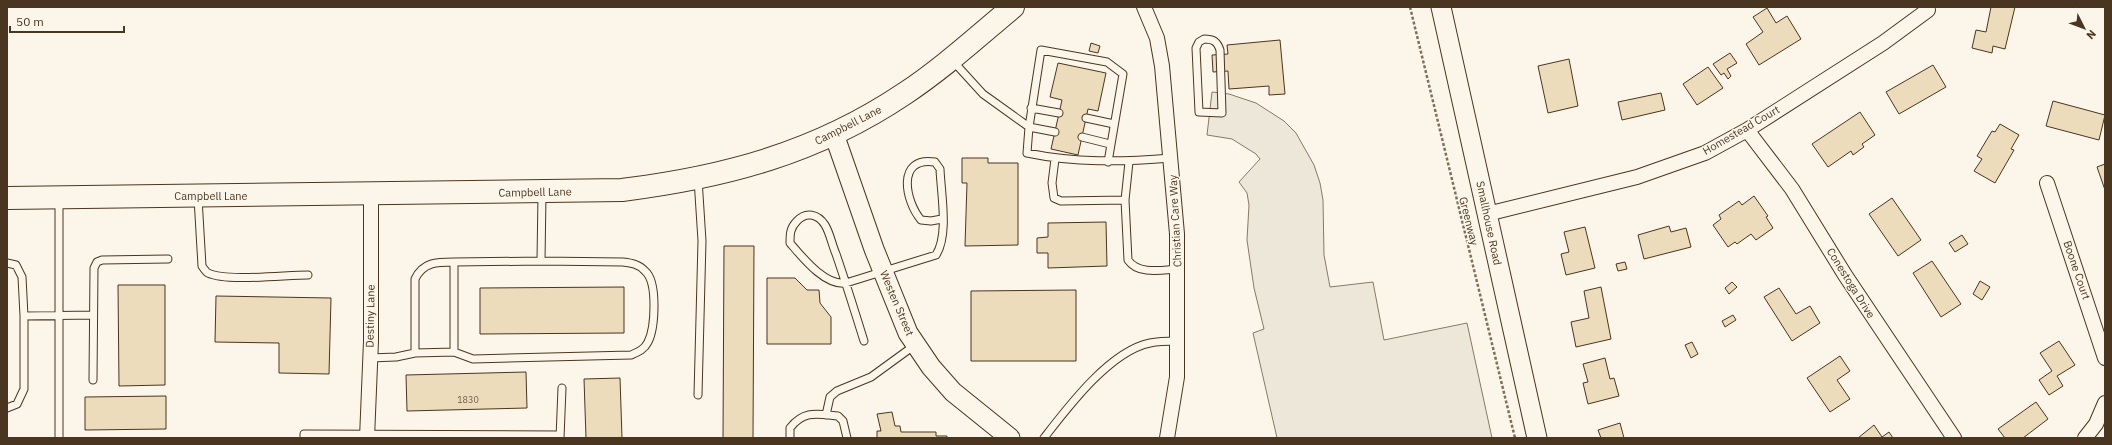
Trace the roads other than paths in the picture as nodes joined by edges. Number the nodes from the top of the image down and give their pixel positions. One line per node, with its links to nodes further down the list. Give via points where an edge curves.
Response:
1 (1013, 7): 5 (main road, Campbell Lane)
2 (1144, 7): 17 (street, Christian Care Way, via 1157,38)
3 (1441, 7): 29 (street, Smallhouse Road)
4 (1928, 10): 12 (street, Homestead Court, via 1883,43)
5 (951, 58): 11 (lane, via 983,94); 14 (main road, Campbell Lane, via 904,94)
6 (1031, 108): 7 (lane); 10 (lane, via 1041,50 1106,62 1123,74); 11 (lane)
7 (1059, 113)
8 (1222, 113): 8 (lane, via 1220,50 1218,43 1212,39 1204,39 1196,48 1199,112)
9 (1086, 118): 10 (lane)
10 (1114, 124): 16 (lane)
11 (1029, 127): 13 (lane); 18 (lane, via 1027,153)
12 (1747, 130): 29 (street, Homestead Court, via 1705,153 1665,168); 66 (street, Conestoga Drive, via 1792,189 1845,275)
13 (1055, 132)
14 (834, 134): 21 (main road, Campbell Lane, via 763,162); 36 (street, Westen Street)
15 (1082, 138): 16 (lane)
16 (1110, 144): 19 (lane)
17 (1171, 158): 20 (lane); 35 (street, Christian Care Way)
18 (1056, 159): 19 (lane); 28 (lane, via 1052,183 1054,198 1060,201)
19 (1108, 162): 20 (lane)
20 (1129, 162): 28 (lane)
21 (698, 179): 23 (main road, Campbell Lane, via 622,190); 51 (lane, via 702,241)
22 (2047, 183): 48 (street, Boone Court)
23 (542, 192): 24 (main road, Campbell Lane); 32 (lane)
24 (371, 194): 25 (main road, Campbell Lane); 47 (street, Destiny Lane)
25 (198, 196): 26 (main road, Campbell Lane); 37 (lane, via 202,266 207,273 234,277)
26 (59, 197): 27 (main road, Campbell Lane); 41 (lane)
27 (7, 198)
28 (1125, 200): 35 (lane, via 1130,264 1146,271)
29 (1487, 214): 65 (street, Smallhouse Road)
30 (942, 219): 30 (lane, via 940,169 935,162 925,160 909,173 906,184 909,198 921,220); 36 (lane, via 942,247 936,256)
31 (168, 259): 39 (lane, via 97,262 94,268)
32 (541, 261): 33 (lane); 45 (lane, via 623,262 636,264 646,271 652,280 654,314 648,343 631,356 473,359)
33 (454, 262): 45 (lane); 46 (lane, via 424,266 415,279)
34 (7, 263): 40 (lane, via 16,265 22,277)
35 (1178, 269): 43 (street, Christian Care Way)
36 (883, 271): 38 (lane); 44 (street, Westen Street)
37 (308, 275)
38 (846, 284): 38 (lane, via 831,281 806,262 790,243 790,232 800,218 811,214 825,225); 42 (lane)
39 (93, 315): 41 (lane); 49 (lane)
40 (24, 316): 41 (lane); 53 (lane, via 24,389 16,404)
41 (60, 316): 58 (lane)
42 (864, 341)
43 (1178, 341): 63 (lane, via 1150,343 1133,350 1112,364 1089,384); 64 (street, Christian Care Way, via 1177,377)
44 (915, 345): 54 (lane, via 871,377 837,391 830,397); 62 (street, Westen Street, via 953,392)
45 (454, 352): 46 (lane)
46 (415, 353): 47 (lane)
47 (370, 358): 55 (street, Destiny Lane)
48 (2105, 358)
49 (93, 380)
50 (562, 388): 57 (lane)
51 (698, 395)
52 (2105, 403): 67 (street)
53 (7, 408)
54 (826, 415): 60 (lane, via 806,414 800,417 790,428); 61 (lane, via 838,416 843,422)
55 (367, 436): 56 (lane); 59 (lane, via 304,434)
56 (414, 436): 57 (lane)
57 (560, 437)
58 (59, 438)
59 (304, 438)
60 (790, 438)
61 (847, 438)
62 (1010, 438)
63 (1044, 438)
64 (1168, 438)
65 (1537, 438)
66 (1954, 438)
67 (2085, 438)

